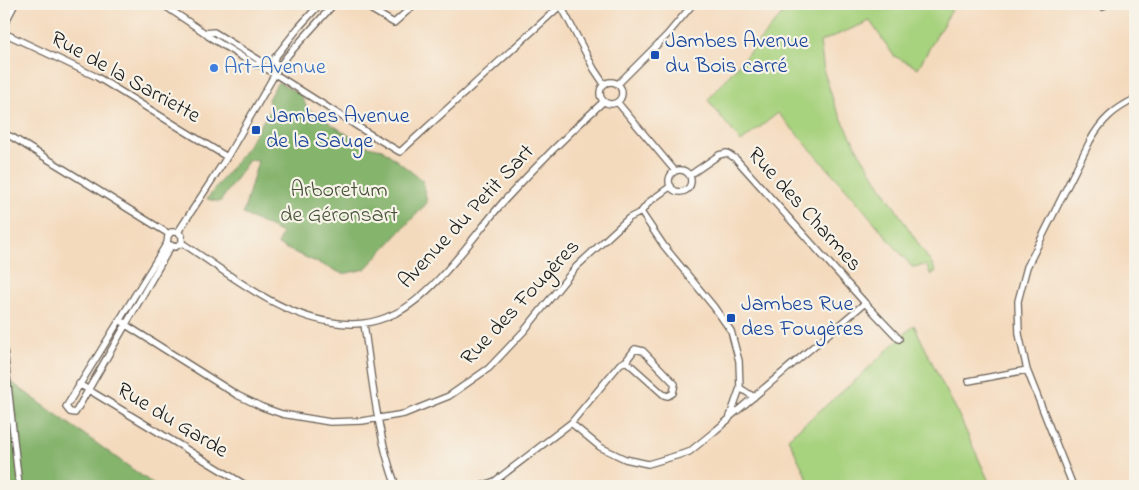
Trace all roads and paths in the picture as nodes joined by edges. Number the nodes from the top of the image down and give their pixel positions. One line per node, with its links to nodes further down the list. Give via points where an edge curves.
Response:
1 (15, 4): 9 (street)
2 (162, 4): 12 (street, via 205,33 214,32)
3 (320, 4): 11 (street, via 273,60)
4 (334, 4): 11 (street)
5 (362, 4): 6 (street, via 394,22)
6 (415, 4)
7 (693, 4): 14 (street)
8 (560, 5): 12 (street, via 400,152); 13 (street)
9 (4, 25)
10 (4, 33): 19 (street, Rue de la Sarriette, via 97,77)
11 (279, 67): 12 (street)
12 (275, 74): 19 (street)
13 (604, 84): 14 (street); 16 (street, via 600,90)
14 (618, 84): 17 (street, via 622,97)
15 (1135, 98): 35 (street, via 1112,112 1097,128 1027,267 1018,301 1019,334)
16 (603, 102): 17 (street, via 608,105); 31 (street, Avenue du Petit Sart, via 505,200 425,293 394,314)
17 (618, 103): 20 (street)
18 (4, 134): 25 (street)
19 (227, 157): 24 (street)
20 (675, 171): 21 (street, via 683,170); 22 (street, via 670,178)
21 (690, 175): 22 (street, via 691,184 686,190 677,191); 28 (street, Rue des Charmes, via 719,155 727,153 736,159)
22 (671, 186): 23 (street, Rue des Fougères)
23 (641, 212): 38 (street, via 731,331 739,361); 41 (street, Rue des Fougères, via 629,218 576,267 489,368 430,405 404,414)
24 (178, 232): 25 (street); 26 (street)
25 (169, 234): 27 (street)
26 (182, 243): 27 (street, via 175,247); 31 (street, Avenue du Petit Sart, via 277,304 330,322)
27 (169, 244): 29 (street); 30 (street)
28 (865, 303): 32 (street, Rue des Charmes); 40 (street, Rue des Charmes)
29 (120, 319): 30 (street, Rue des Fougères); 37 (street)
30 (126, 324): 39 (street); 41 (street, Rue des Fougères, via 238,395 268,409 330,422)
31 (364, 324): 41 (street)
32 (898, 339)
33 (4, 349): 45 (street)
34 (626, 361): 34 (street, via 664,395 673,393 675,384 644,351 635,349); 43 (street)
35 (1027, 370): 36 (street); 50 (street)
36 (969, 381)
37 (79, 384): 39 (street, Rue du Garde); 39 (street, via 66,407 70,412 75,413)
38 (740, 388): 40 (street); 42 (street)
39 (88, 390): 46 (street, Rue du Garde)
40 (754, 397): 42 (street, Rue des Charmes)
41 (378, 417): 47 (street, via 388,466)
42 (728, 419): 43 (street, Rue des Charmes, via 689,452 648,464 625,459 600,448)
43 (571, 423): 44 (street)
44 (495, 481): 48 (street); 49 (street)
45 (19, 486)
46 (247, 486)
47 (396, 486)
48 (481, 486)
49 (500, 486)
50 (1073, 486)

